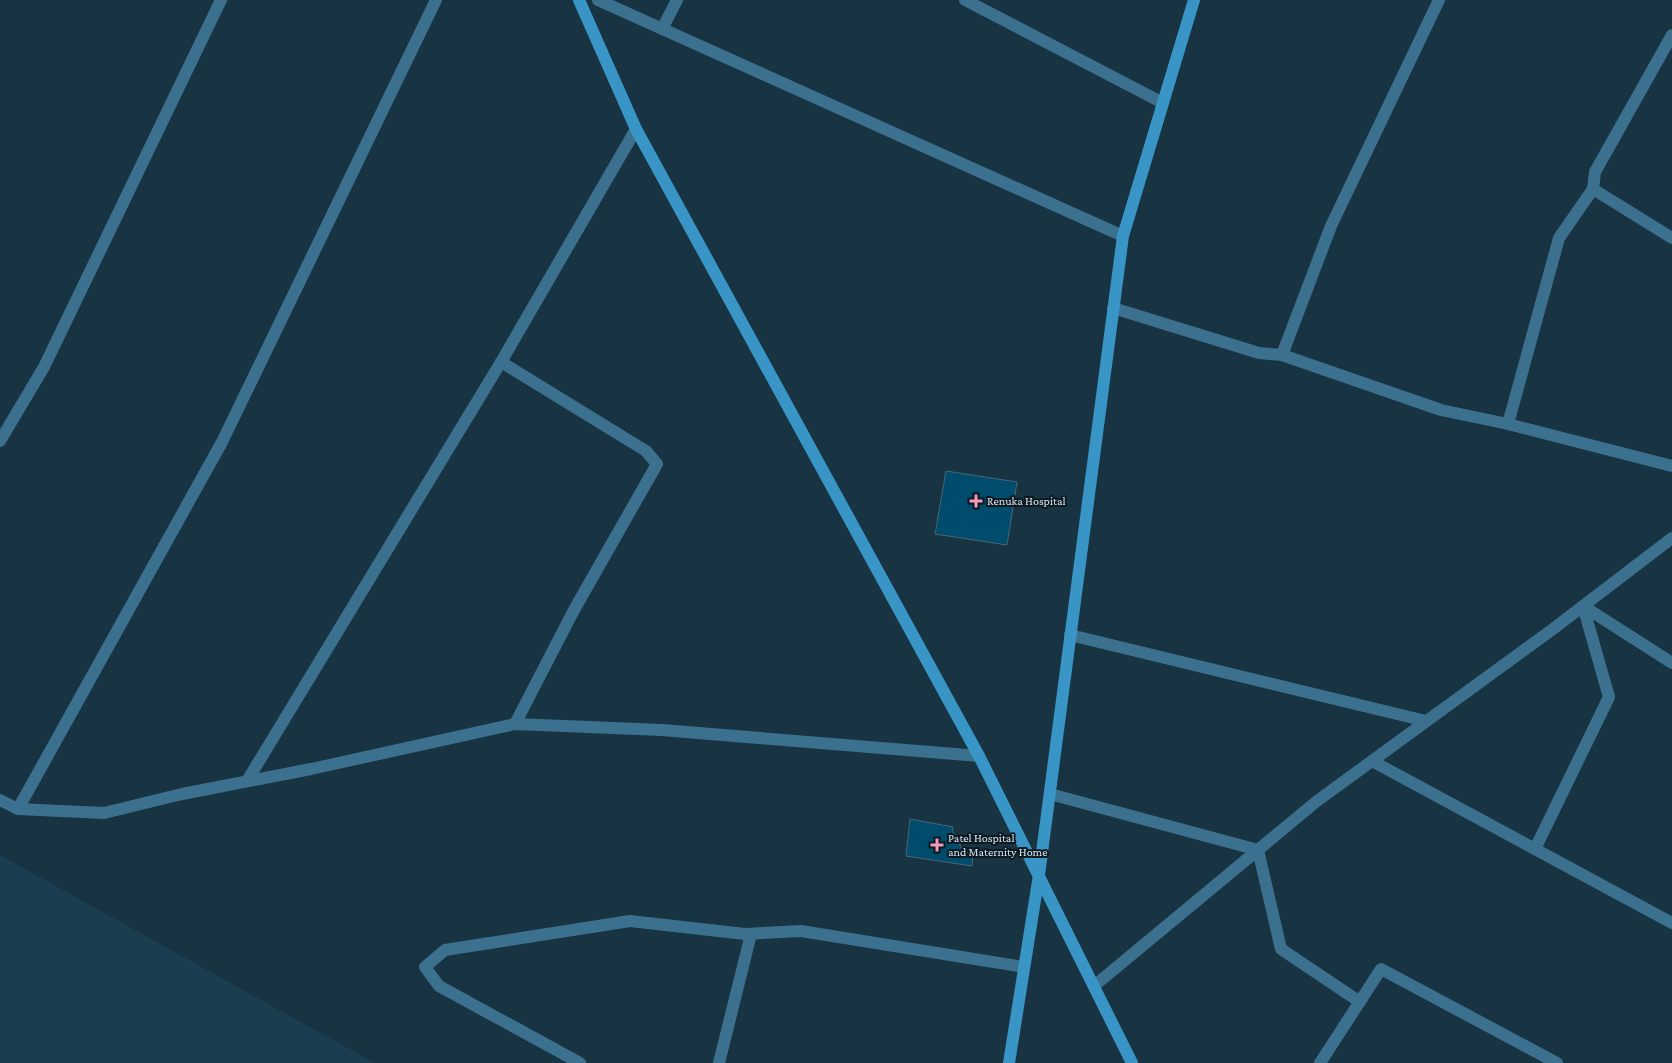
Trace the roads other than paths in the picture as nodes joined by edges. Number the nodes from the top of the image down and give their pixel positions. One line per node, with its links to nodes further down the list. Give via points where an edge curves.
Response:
1 (221, 0): 20 (street, via 44,367)
2 (436, 0): 33 (street, via 222,442)
3 (579, 0): 12 (street)
4 (598, 0): 9 (street)
5 (677, 0): 9 (street)
6 (964, 0): 11 (street)
7 (1194, 0): 11 (street)
8 (1439, 0): 17 (street, via 1332,226)
9 (662, 29): 14 (street)
10 (1672, 35): 13 (street, via 1595,172)
11 (1163, 103): 14 (street)
12 (636, 129): 18 (street); 28 (street)
13 (1593, 188): 15 (street); 19 (street, via 1559,238)
14 (1123, 236): 16 (street)
15 (1672, 238)
16 (1113, 308): 17 (street, via 1259,353); 24 (street)
17 (1282, 354): 19 (street, via 1441,410)
18 (501, 362): 27 (street, via 646,451 657,464 574,610); 30 (street)
19 (1508, 424): 21 (street)
20 (0, 442)
21 (1672, 466)
22 (1672, 538): 23 (street)
23 (1583, 606): 25 (street); 26 (street); 34 (street, via 1609,697)
24 (1070, 635): 26 (street); 31 (street)
25 (1672, 663)
26 (1426, 721): 29 (street)
27 (515, 724): 28 (street, via 662,730); 30 (street)
28 (979, 756): 36 (street)
29 (1372, 761): 34 (street); 35 (street)
30 (247, 781): 33 (street, via 104,813)
31 (1050, 794): 35 (street); 36 (street)
32 (0, 800): 33 (street)
33 (18, 809)
34 (1535, 848): 37 (street)
35 (1258, 850): 40 (street); 41 (street, via 1281,949)
36 (1039, 875): 39 (street); 40 (street)
37 (1672, 923)
38 (751, 934): 39 (street, via 800,931); 42 (street, via 630,921 445,950 425,967 439,986); 43 (street)
39 (1024, 967): 44 (street)
40 (1094, 986): 45 (street)
41 (1360, 1002): 46 (street); 47 (street, via 1381,969)
42 (580, 1063)
43 (720, 1063)
44 (1009, 1063)
45 (1132, 1063)
46 (1320, 1063)
47 (1557, 1063)

